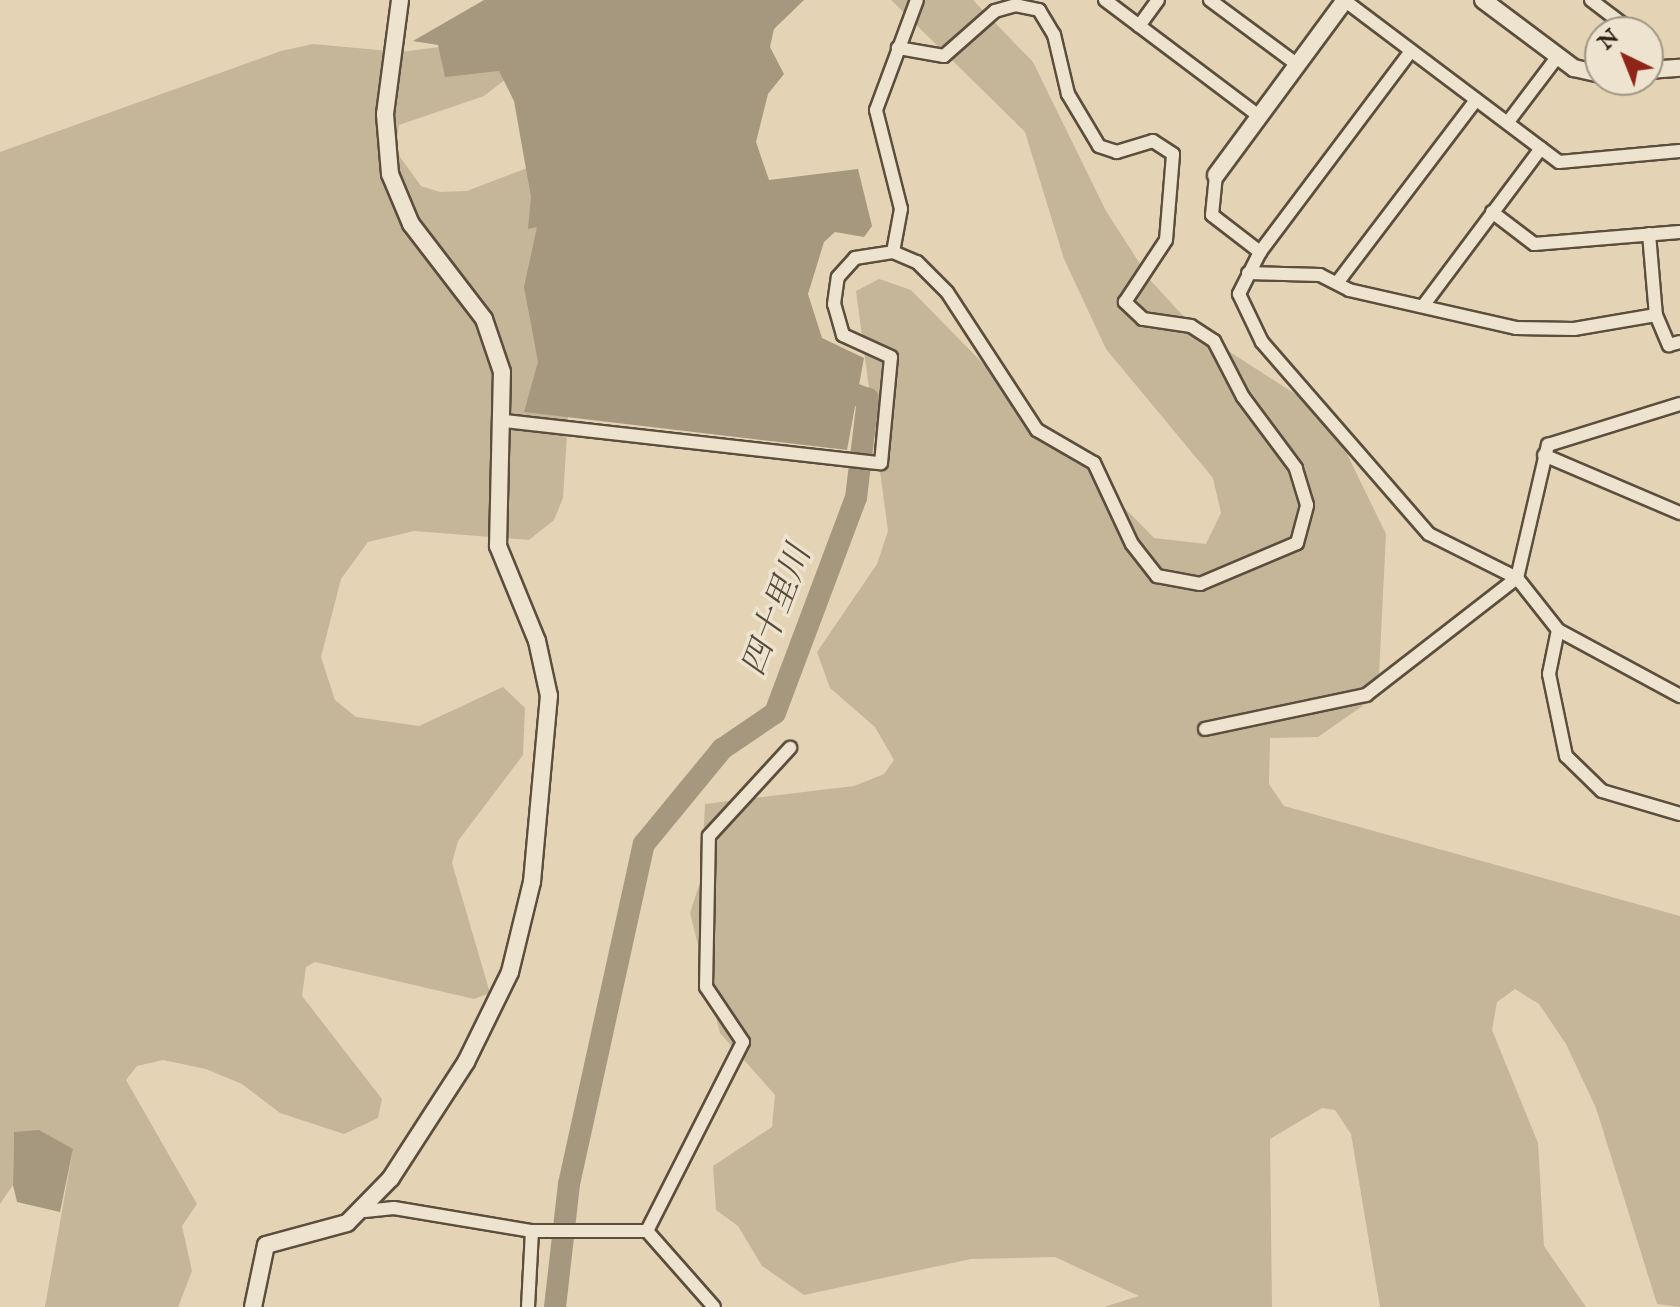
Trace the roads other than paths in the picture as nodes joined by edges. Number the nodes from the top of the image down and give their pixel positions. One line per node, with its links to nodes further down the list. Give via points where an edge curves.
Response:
1 (400, 0): 33 (street, via 385,114 390,174 411,224 484,319 502,372)
2 (917, 0): 11 (street)
3 (1105, 0): 10 (street)
4 (1158, 0): 10 (street)
5 (1210, 0): 14 (street)
6 (1345, 0): 12 (street); 14 (street)
7 (1483, 0): 13 (street)
8 (1591, 0): 9 (street)
9 (1612, 16)
10 (1139, 26): 17 (street)
11 (898, 48): 25 (street, via 874,127 901,209); 25 (street, via 944,56 995,11 1016,5 1039,10 1054,35 1068,94 1099,146 1117,152 1153,141 1173,154 1166,240 1125,302 1143,319 1191,326 1214,341 1243,397 1296,468 1307,505 1305,533 1213,580 1186,586 1157,576 1132,544 1094,463 1037,430 947,292 917,262)
12 (1411, 51): 16 (street); 26 (street)
13 (1558, 56): 15 (street); 18 (street)
14 (1298, 65): 17 (street)
15 (1584, 67)
16 (1476, 100): 18 (street); 28 (street)
17 (1260, 117): 21 (street)
18 (1508, 122): 19 (street)
19 (1541, 148): 20 (street, via 1559,162); 22 (street)
20 (1680, 151)
21 (1216, 175): 26 (street, via 1212,215)
22 (1492, 212): 24 (street, via 1534,244); 29 (street)
23 (1680, 232): 24 (street)
24 (1649, 234): 30 (street)
25 (893, 252): 33 (street, via 855,258 838,277 834,304 843,335 891,357 881,463)
26 (1260, 252): 27 (street)
27 (1248, 273): 28 (street, via 1292,269); 36 (street, via 1239,294 1255,332 1419,524)
28 (1337, 283): 29 (street)
29 (1423, 306): 30 (street, via 1516,328 1574,329)
30 (1656, 315): 31 (street, via 1669,345)
31 (1680, 342)
32 (1680, 404): 34 (street, via 1548,445)
33 (504, 421): 42 (street, via 494,495 498,546 537,641 549,696 532,882 510,972 466,1062)
34 (1544, 455): 35 (street); 36 (street)
35 (1680, 513)
36 (1517, 578): 37 (street); 39 (street, via 1366,695)
37 (1558, 630): 38 (street); 41 (street, via 1550,697 1566,756 1602,791)
38 (1680, 696)
39 (1205, 729)
40 (790, 748): 44 (street, via 709,836 706,987 743,1042)
41 (1680, 814)
42 (365, 1211): 43 (street, via 394,1208); 45 (street, via 266,1245)
43 (532, 1231): 44 (street); 46 (street)
44 (647, 1231): 47 (street)
45 (253, 1307)
46 (528, 1307)
47 (714, 1307)

